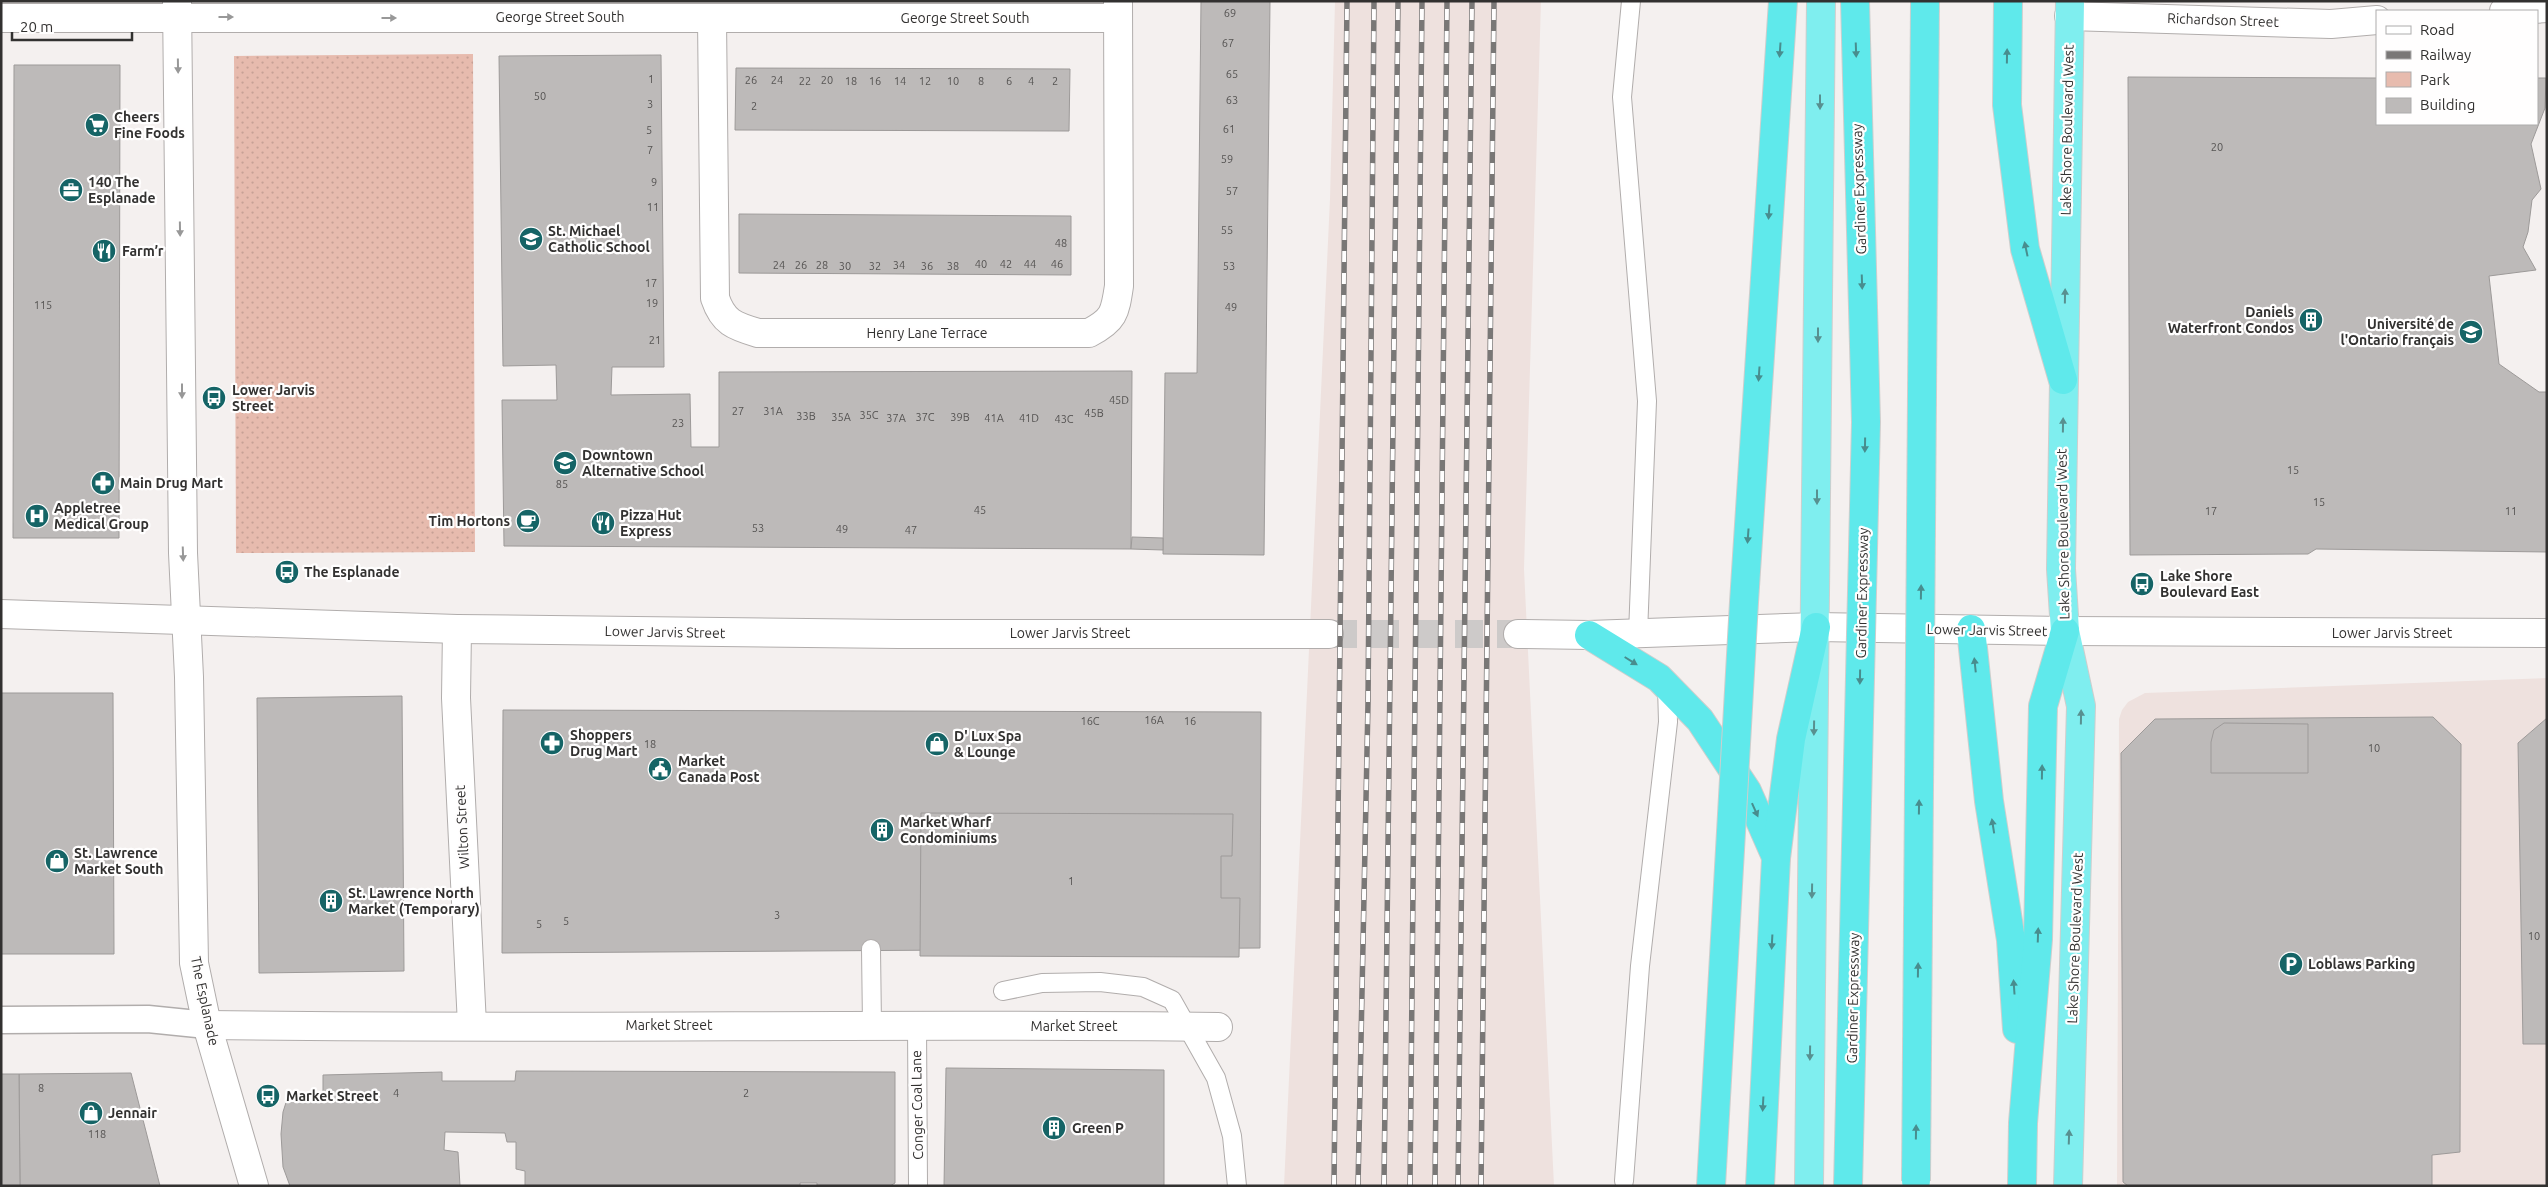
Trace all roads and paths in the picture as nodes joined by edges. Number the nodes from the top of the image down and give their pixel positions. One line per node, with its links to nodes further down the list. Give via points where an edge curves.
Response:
1 (1631, 1): 27 (lane, via 1622,97 1647,401)
2 (1783, 1): 46 (highway, one-way to 46, bridge)
3 (1821, 1): 20 (highway, one-way to 20)
4 (1854, 1): 48 (highway, Gardiner Expressway, one-way to 48, bridge, via 1866,422)
5 (1925, 1): 49 (highway, one-way to 5, bridge)
6 (2008, 1): 17 (highway, one-way to 6, via 2025,249 2007,105)
7 (2547, 8): 13 (street)
8 (177, 9): 11 (street, George Street South, one-way to 11); 14 (street, George Street South); 19 (street, The Esplanade, one-way to 19)
9 (1118, 9): 15 (street, George Street South); 15 (street, Henry Lane Terrace, via 1119,286 1115,313 1104,325 1089,333 758,333 728,321 719,312 715,298)
10 (2070, 9): 16 (street, Richardson Street, via 2331,24); 17 (highway, Lake Shore Boulevard West, one-way to 10)
11 (461, 10): 12 (street, George Street South)
12 (662, 10): 15 (street, George Street South)
13 (2518, 10)
14 (1, 18)
15 (712, 18)
16 (2376, 20)
17 (2063, 380): 23 (highway, Lake Shore Boulevard West, one-way to 17, via 2061,569)
18 (1, 614): 19 (street, Lower Jarvis Street)
19 (186, 620): 21 (street, Lower Jarvis Street); 34 (street, The Esplanade, via 194,963)
20 (1816, 627): 22 (street, Lower Jarvis Street); 27 (street, Lower Jarvis Street); 30 (highway, via 1791,738); 47 (highway, one-way to 47)
21 (456, 629): 25 (street, Lower Jarvis Street, via 889,634); 37 (street, Wilton Street, via 456,698)
22 (1971, 629): 23 (street, Lower Jarvis Street); 40 (highway, one-way to 22, via 2011,940 1990,801)
23 (2064, 631): 24 (street, Lower Jarvis Street); 40 (highway, one-way to 23, via 2038,939 2043,706); 51 (highway, Lake Shore Boulevard West, one-way to 23, via 2081,706)
24 (2547, 633)
25 (1329, 634)
26 (1518, 634): 28 (street, Lower Jarvis Street)
27 (1638, 634): 28 (street, Lower Jarvis Street)
28 (1589, 635): 29 (highway, one-way to 29, via 1659,678)
29 (1667, 687): 30 (highway, one-way to 30, via 1710,734 1746,791); 42 (lane, via 1668,722 1640,966)
30 (1776, 858): 41 (highway, one-way to 41)
31 (871, 949): 35 (lane)
32 (1002, 990): 38 (lane, via 1042,984 1100,982 1143,987 1172,1000)
33 (1, 1020): 34 (street, Market Street, via 148,1019)
34 (207, 1024): 37 (street, Market Street, via 367,1028); 43 (street, The Esplanade)
35 (872, 1025): 36 (street, Market Street); 37 (street, Market Street)
36 (917, 1025): 38 (street, Market Street); 44 (lane, Conger Coal Lane)
37 (472, 1026)
38 (1185, 1027): 39 (street, Market Street); 45 (lane, via 1216,1078 1232,1136)
39 (1218, 1027)
40 (2023, 1123): 50 (highway)
41 (1760, 1173)
42 (1624, 1180)
43 (254, 1186)
44 (918, 1186)
45 (1237, 1186)
46 (1712, 1186)
47 (1809, 1186)
48 (1848, 1186)
49 (1916, 1186)
50 (2022, 1186)
51 (2068, 1186)

